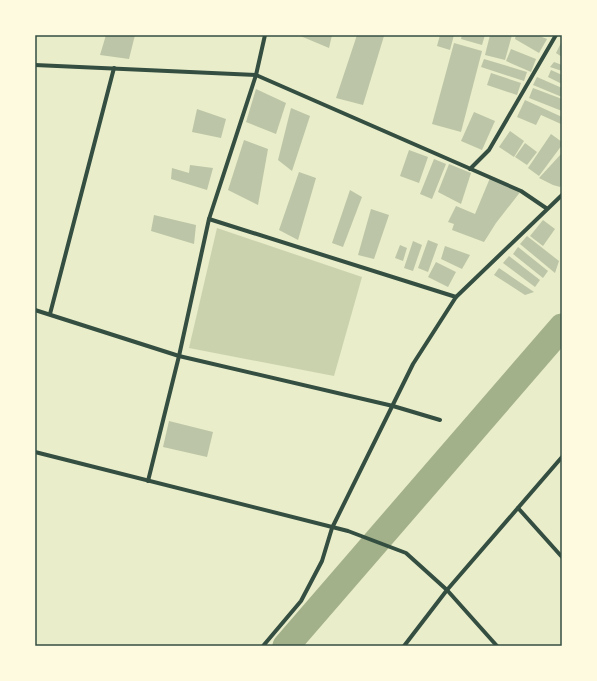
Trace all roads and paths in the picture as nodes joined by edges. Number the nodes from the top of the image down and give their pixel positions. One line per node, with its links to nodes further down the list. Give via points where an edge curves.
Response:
1 (265, 35): 5 (street)
2 (556, 35): 6 (street, via 489,150)
3 (35, 65): 4 (street)
4 (114, 68): 5 (street); 12 (street)
5 (256, 74): 6 (street); 9 (street)
6 (470, 168): 8 (street, via 521,191)
7 (562, 195): 8 (street)
8 (546, 208): 10 (street)
9 (209, 219): 10 (street); 13 (street)
10 (456, 297): 14 (street, via 413,364)
11 (35, 310): 12 (street)
12 (50, 314): 13 (street)
13 (179, 356): 14 (street); 18 (street)
14 (393, 406): 15 (street); 20 (street)
15 (440, 420)
16 (35, 452): 18 (street)
17 (562, 457): 19 (street)
18 (148, 481): 20 (street)
19 (518, 508): 21 (street); 22 (street)
20 (332, 528): 22 (street, via 348,531 406,554); 23 (street, via 322,560 300,601)
21 (562, 557)
22 (447, 590): 24 (street); 25 (street)
23 (263, 646)
24 (404, 646)
25 (497, 646)

